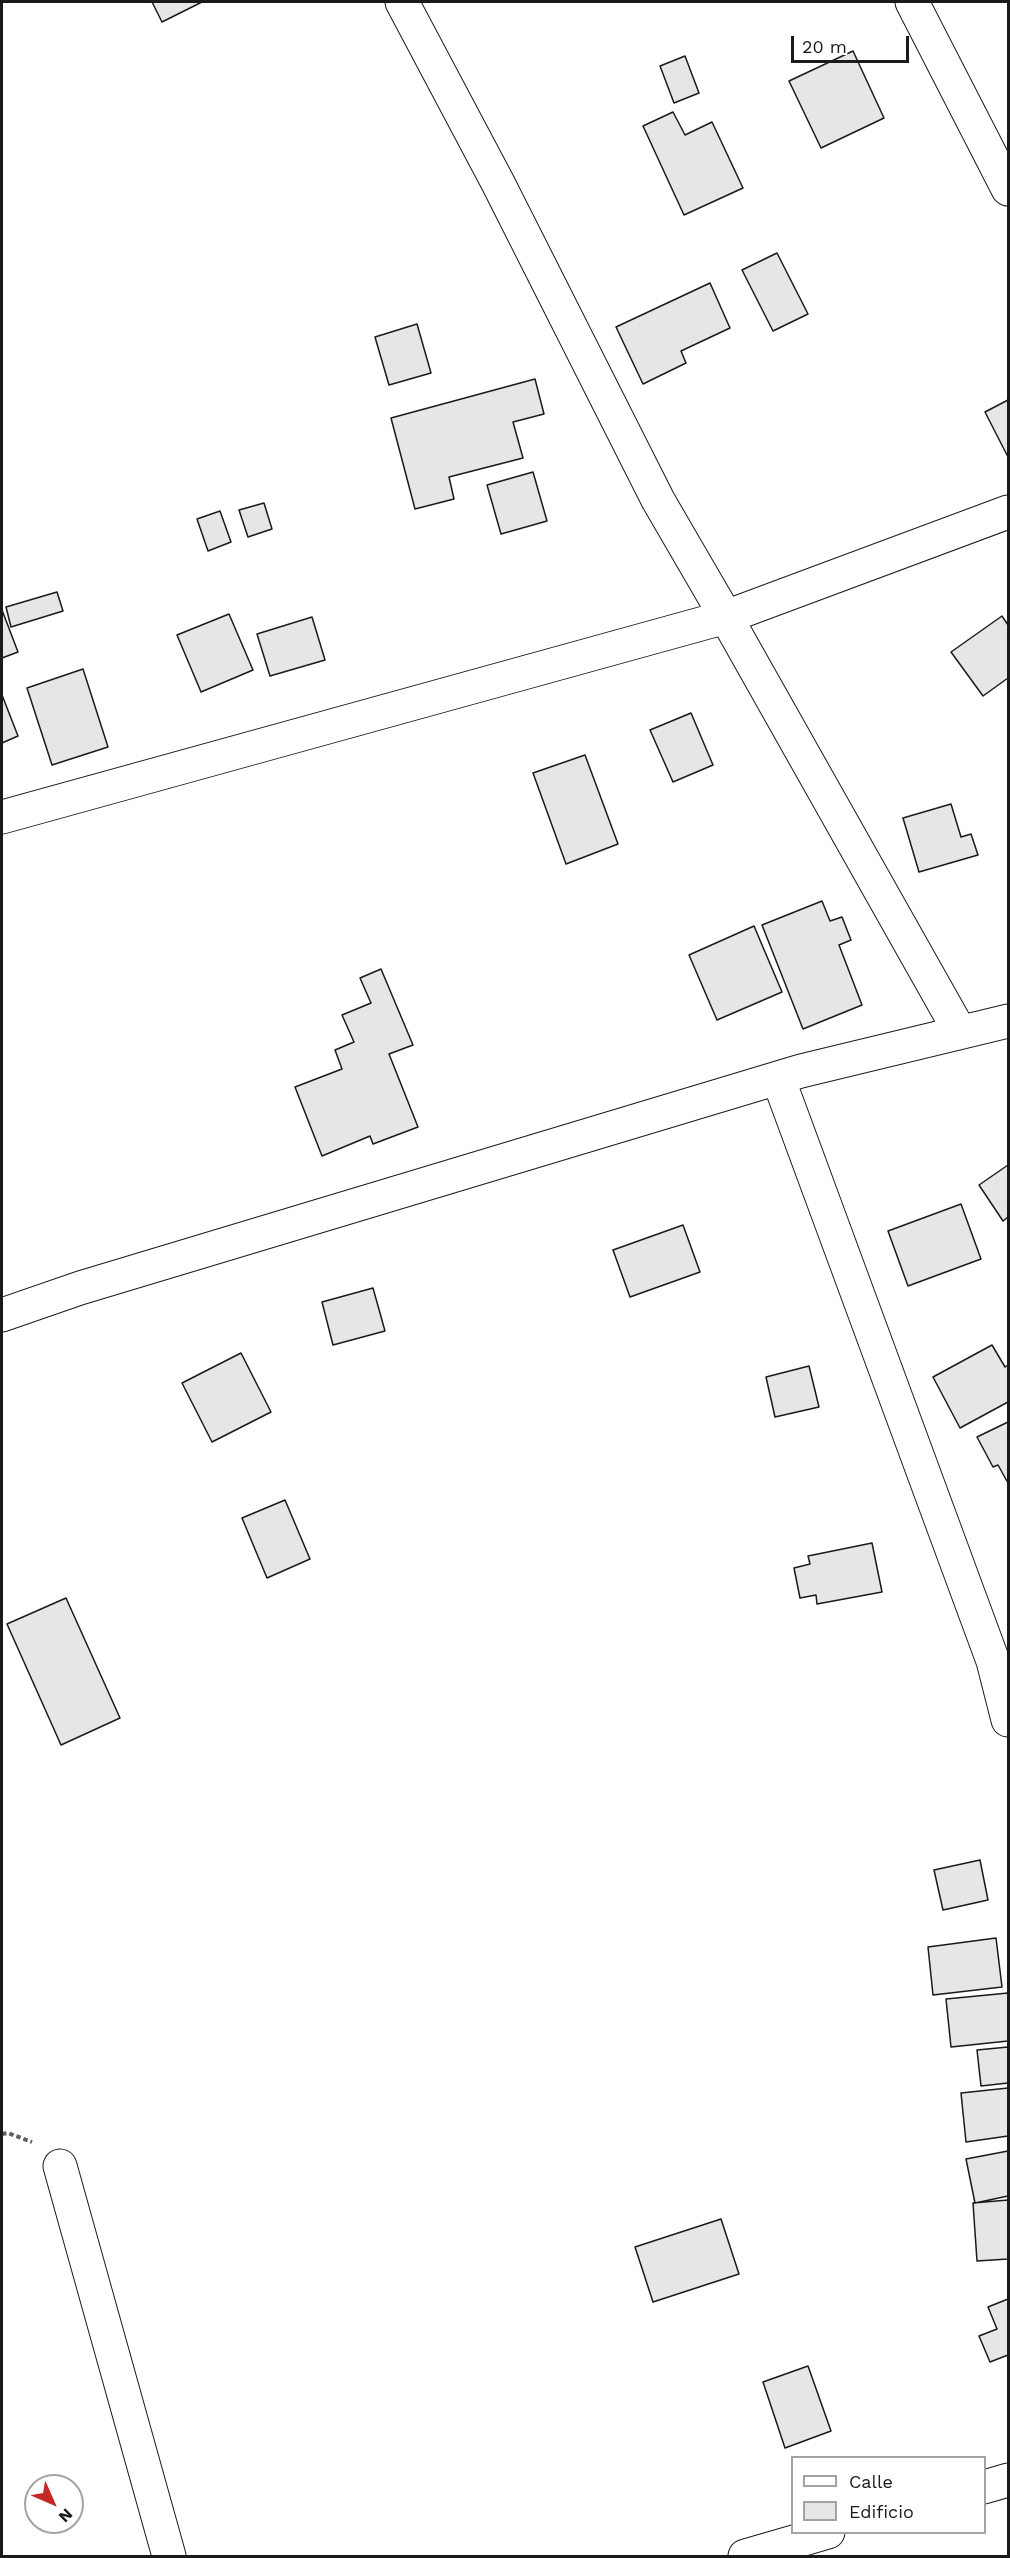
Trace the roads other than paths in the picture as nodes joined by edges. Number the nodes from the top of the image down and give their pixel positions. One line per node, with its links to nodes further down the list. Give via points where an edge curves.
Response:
1 (402, 2): 5 (street, via 658,500)
2 (912, 2): 3 (street)
3 (1008, 189)
4 (1008, 512): 5 (street)
5 (726, 617): 6 (street); 8 (street)
6 (2, 817)
7 (1008, 1021): 8 (street)
8 (960, 1032): 9 (street)
9 (778, 1078): 10 (street, via 80,1288); 11 (street, via 993,1661)
10 (2, 1315)
11 (1008, 1720)
12 (60, 2166): 16 (street)
13 (1008, 2480): 14 (street)
14 (986, 2486)
15 (821, 2534): 17 (street)
16 (169, 2556)
17 (745, 2556)

